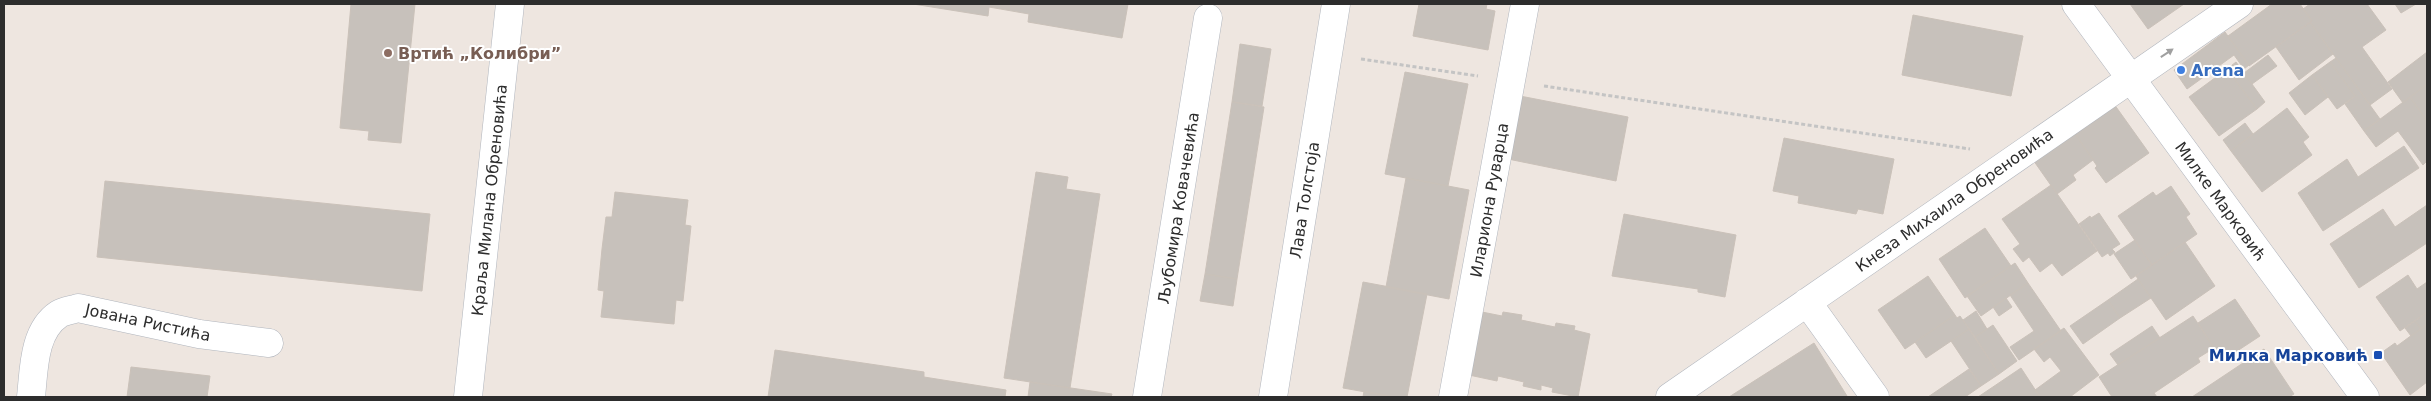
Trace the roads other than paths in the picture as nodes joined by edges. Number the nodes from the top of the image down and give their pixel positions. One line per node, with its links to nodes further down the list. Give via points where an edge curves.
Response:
1 (510, 4): 11 (street, Краља Милана Обреновића)
2 (1336, 4): 13 (street, Лава Толстоја)
3 (1525, 4): 14 (street, Илариона Руварца)
4 (2076, 4): 7 (street, Милке Марковић)
5 (2239, 4): 7 (street, Кнеза Михаила Обреновића, one-way to 5)
6 (1208, 18): 12 (street, Љубомира Ковачевића)
7 (2131, 78): 8 (street, Кнеза Михаила Обреновића); 17 (street, Милке Марковић)
8 (1807, 302): 15 (street, Кнеза Михаила Обреновића); 16 (street)
9 (269, 343): 10 (street, Јована Ристића, via 198,334 78,308 60,314 47,325 36,353)
10 (31, 397)
11 (468, 397)
12 (1147, 397)
13 (1273, 397)
14 (1453, 397)
15 (1670, 397)
16 (1875, 397)
17 (2365, 397)

